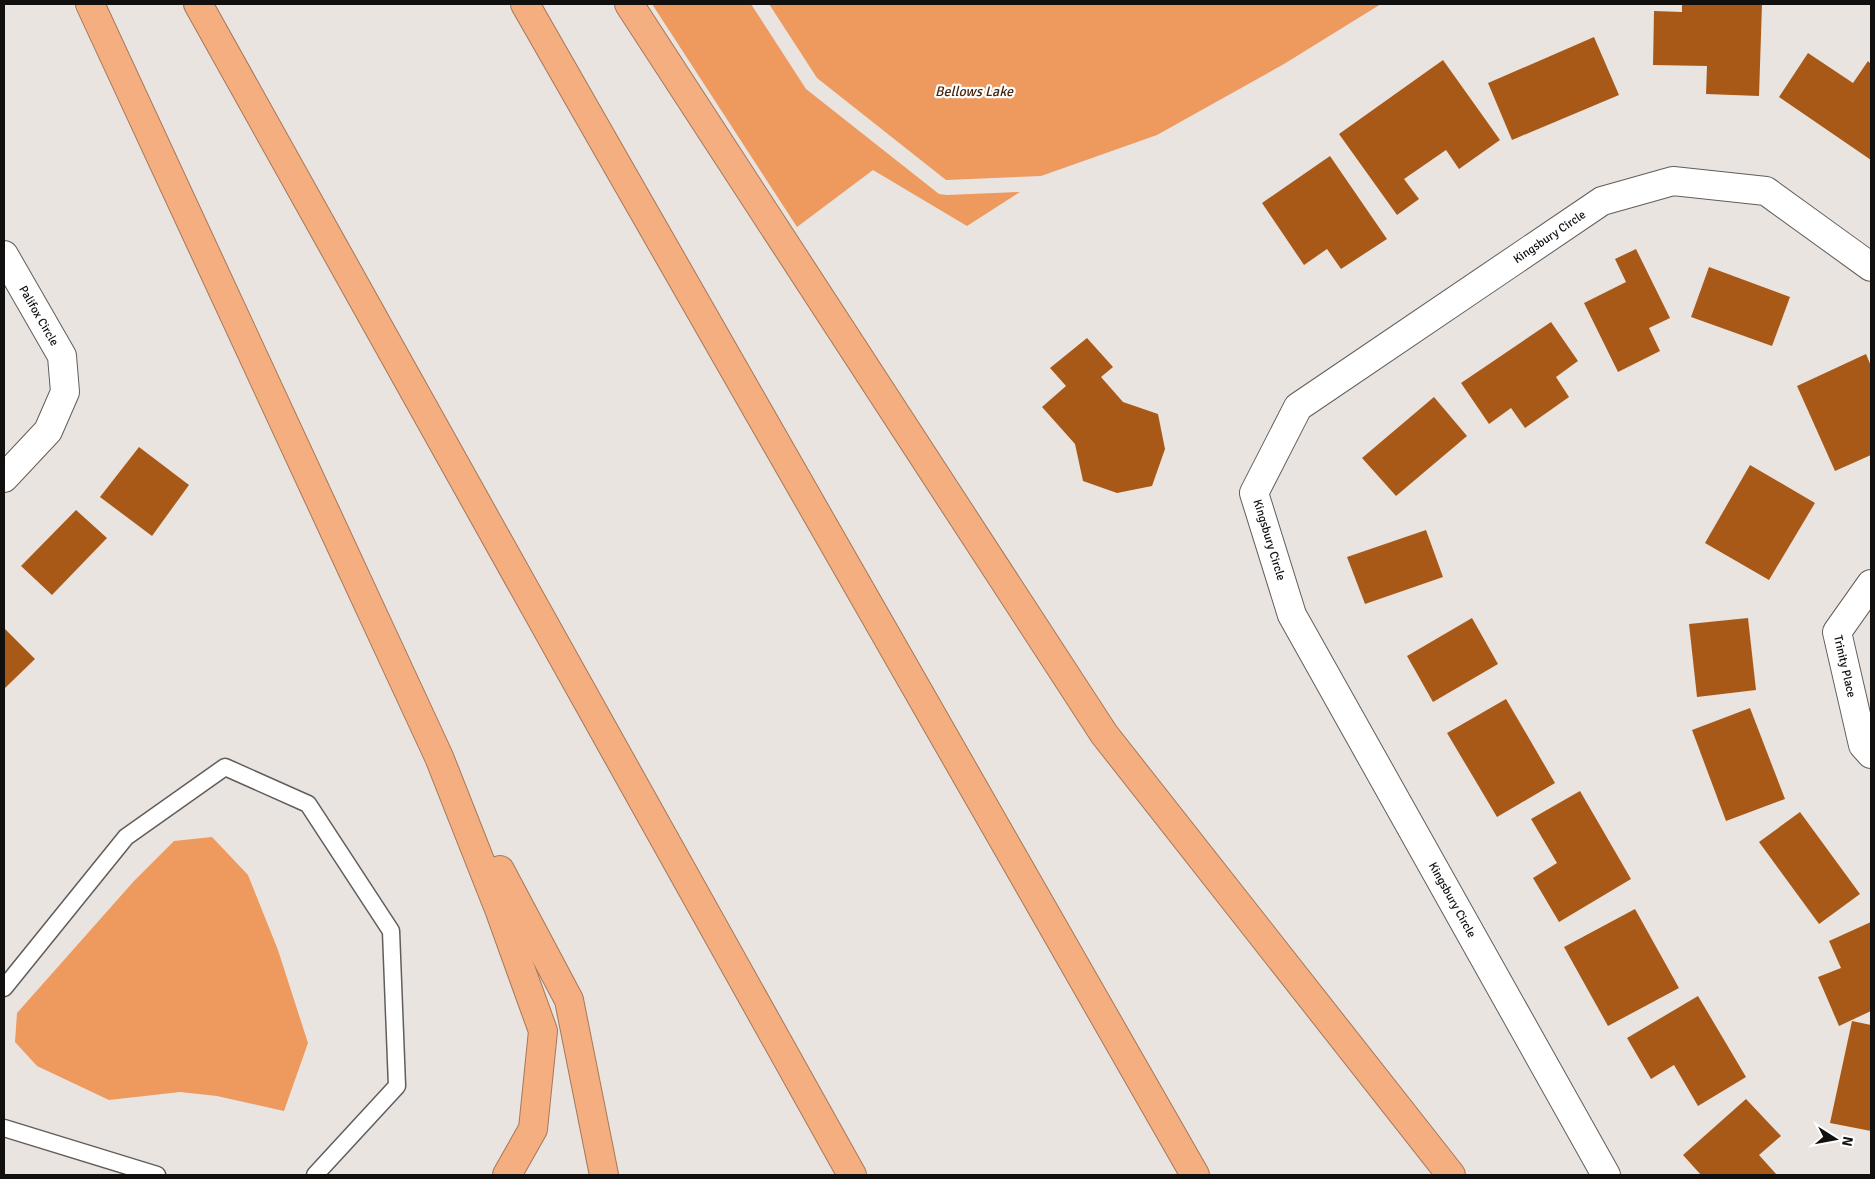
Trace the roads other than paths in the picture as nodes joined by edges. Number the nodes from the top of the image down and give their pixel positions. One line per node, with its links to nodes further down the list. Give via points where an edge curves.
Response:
1 (90, 4): 10 (highway)
2 (198, 4): 17 (highway)
3 (525, 4): 18 (highway)
4 (629, 4): 19 (highway, via 1104,734)
5 (4, 255): 7 (street, Palifox Circle, via 62,356 65,392 48,431)
6 (1871, 268): 20 (street, Kingsbury Circle, via 1766,191 1673,181 1602,201 1298,406 1254,493 1292,616)
7 (4, 478)
8 (1871, 584): 9 (street, Trinity Place, via 1837,632 1863,745)
9 (1871, 754)
10 (439, 757): 15 (highway, via 543,1031 533,1129); 16 (highway, via 569,1000)
11 (4, 988): 14 (lane, via 126,838 225,767 308,804 391,931 397,1086)
12 (4, 1128): 13 (lane)
13 (157, 1175)
14 (315, 1175)
15 (507, 1175)
16 (604, 1175)
17 (852, 1175)
18 (1195, 1175)
19 (1451, 1175)
20 (1606, 1175)

